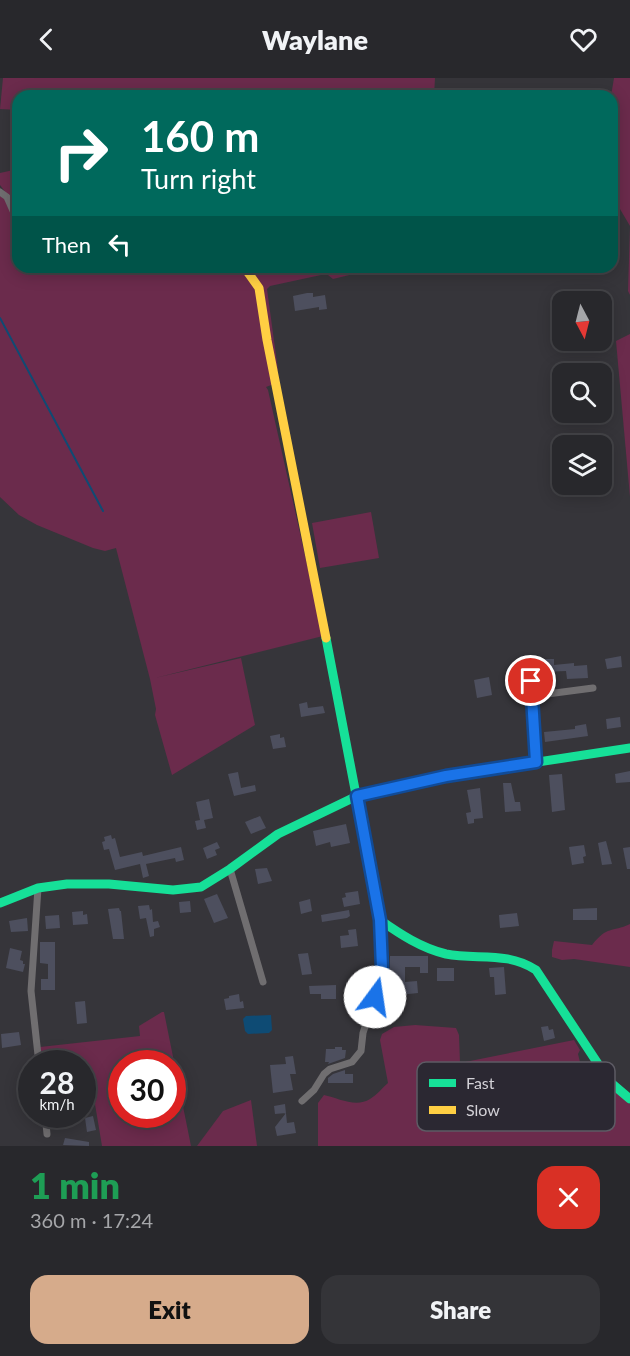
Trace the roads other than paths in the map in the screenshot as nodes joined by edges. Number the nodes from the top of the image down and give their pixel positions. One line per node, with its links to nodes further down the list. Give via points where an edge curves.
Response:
1 (0, 192): 2 (street)
2 (12, 208)
3 (248, 273): 9 (street, via 259,288)
4 (531, 681): 6 (street)
5 (594, 688): 6 (street)
6 (532, 696): 8 (street)
7 (630, 748): 8 (street)
8 (536, 762): 9 (street, via 446,776)
9 (357, 796): 10 (street, via 278,834); 13 (street)
10 (230, 869): 11 (street, via 201,887 173,890 110,884); 14 (street)
11 (38, 888): 12 (street); 15 (street, via 31,990)
12 (0, 903)
13 (380, 920): 16 (street, via 428,949 454,955 498,955 528,964 536,970); 19 (street, via 382,968 361,1051 352,1062 324,1074)
14 (263, 982)
15 (37, 1050)
16 (597, 1062)
17 (615, 1086): 18 (street)
18 (630, 1099)
19 (302, 1101)
20 (46, 1128): 21 (street)
21 (47, 1134)

